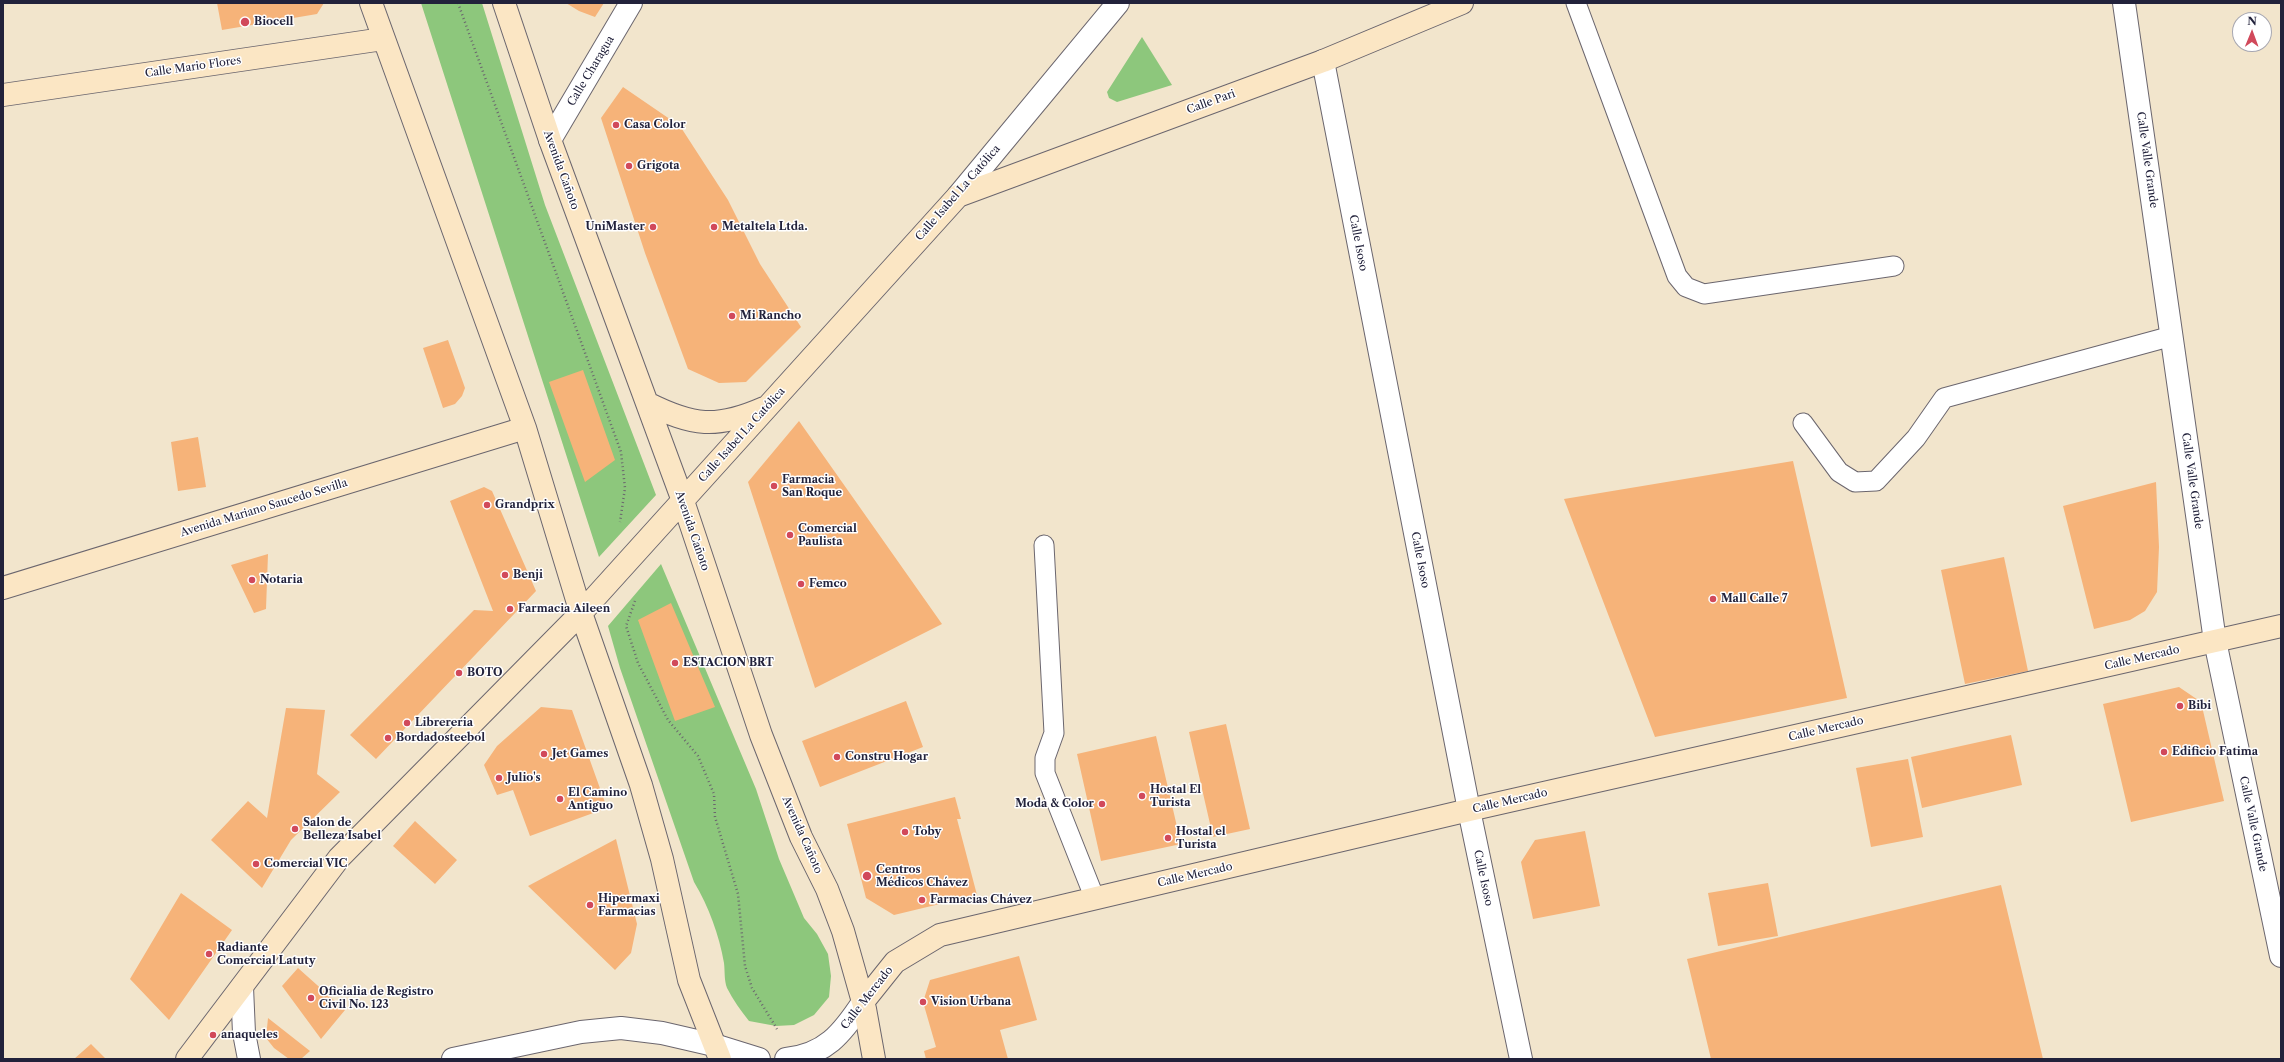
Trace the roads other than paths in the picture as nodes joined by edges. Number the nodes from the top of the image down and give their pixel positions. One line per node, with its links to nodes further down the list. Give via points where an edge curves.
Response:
1 (372, 3): 8 (street)
2 (504, 3): 11 (street, Avenida Cañoto)
3 (631, 3): 11 (street, Calle Charagua)
4 (1118, 3): 12 (street, Calle Isabel La Católica)
5 (1460, 3): 9 (street, Calle Pari)
6 (1576, 3): 13 (lane, via 1674,269 1686,286 1704,294)
7 (2124, 3): 14 (street, Calle Valle Grande)
8 (383, 39): 10 (street, Calle Mario Flores); 18 (street)
9 (1323, 61): 12 (street, Calle Pari); 25 (street, Calle Isoso)
10 (3, 95)
11 (550, 140): 15 (street, Avenida Cañoto)
12 (958, 196): 16 (street, Calle Isabel La Católica)
13 (1894, 266)
14 (2172, 336): 17 (lane, via 1944,398 1916,438 1876,481 1855,482 1839,472); 24 (street, Calle Valle Grande)
15 (647, 403): 16 (street, via 676,417 707,423 739,418); 19 (street, Avenida Cañoto)
16 (768, 406): 19 (street, Calle Isabel La Católica)
17 (1803, 423)
18 (525, 428): 21 (street, Avenida Mariano Saucedo Sevilla); 22 (street)
19 (683, 501): 22 (street, Calle Isabel La Católica); 29 (street, Avenida Cañoto, via 761,735 801,837 827,889 843,931)
20 (1044, 545): 26 (lane, via 1054,733 1044,758 1045,773)
21 (3, 588)
22 (581, 613): 28 (street, Calle Isabel La Católica, via 339,858); 30 (street, via 641,785 662,859 689,980)
23 (2281, 626): 24 (street, Calle Mercado)
24 (2215, 642): 25 (street, Calle Mercado); 27 (street, Calle Valle Grande)
25 (1469, 810): 26 (street, Calle Mercado); 37 (street, Calle Isoso)
26 (1095, 899): 29 (street, Calle Mercado, via 940,935 895,962)
27 (2281, 956)
28 (242, 987): 31 (street, Calle Isabel La Católica); 32 (street, via 244,1033)
29 (863, 1002): 35 (street, Calle Mercado, via 834,1041 818,1051); 36 (street, Avenida Cañoto)
30 (717, 1052): 33 (street, via 662,1033 621,1028 581,1032); 34 (street)
31 (187, 1059)
32 (249, 1059)
33 (453, 1059)
34 (759, 1059)
35 (786, 1059)
36 (874, 1059)
37 (1521, 1059)

